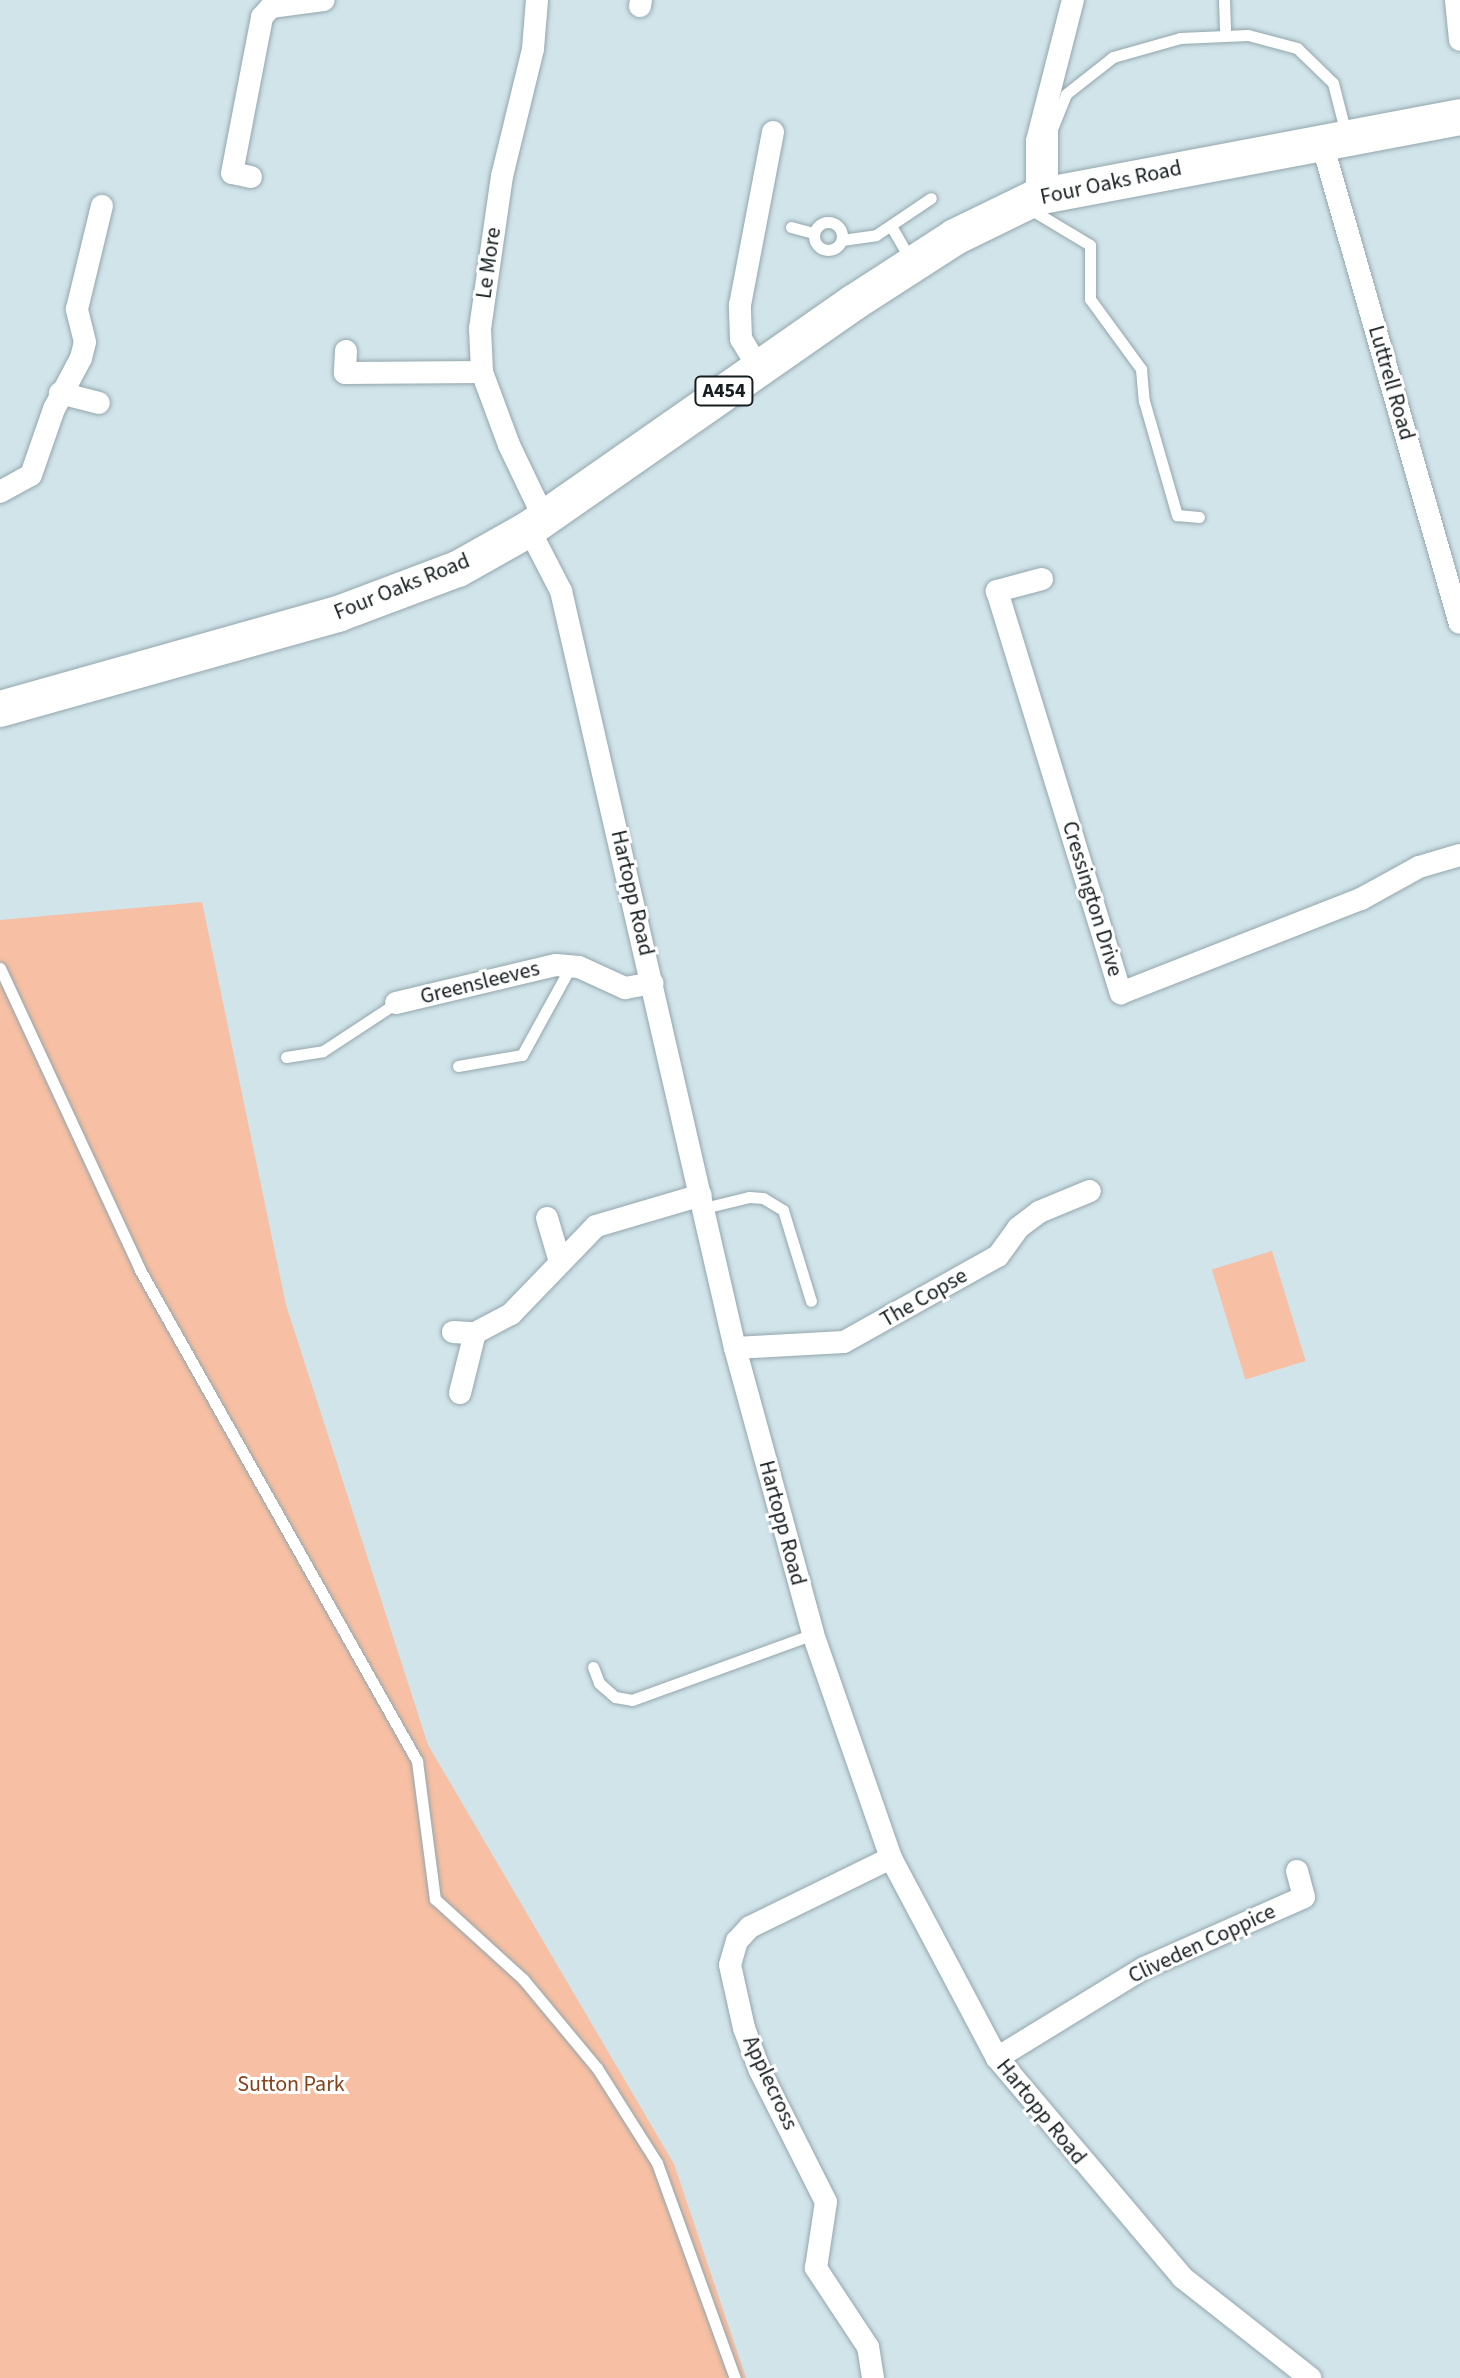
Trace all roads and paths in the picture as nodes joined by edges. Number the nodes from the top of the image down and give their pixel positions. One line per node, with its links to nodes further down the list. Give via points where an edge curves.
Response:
1 (324, 0): 11 (street, via 271,7 262,17 232,173)
2 (537, 0): 22 (street, Le More, via 533,49 502,176 484,285)
3 (1073, 0): 13 (street, via 1037,141)
4 (1224, 0): 6 (lane)
5 (1456, 0): 7 (street)
6 (1225, 33): 10 (lane, via 1279,40 1317,63 1333,83); 13 (lane, via 1180,38 1113,57 1066,94 1052,129)
7 (1460, 40)
8 (1460, 117): 10 (main road, Four Oaks Road / A454)
9 (773, 132): 21 (street, via 740,305 741,339)
10 (1334, 141): 13 (main road, Four Oaks Road / A454); 29 (street, Luttrell Road)
11 (251, 177)
12 (931, 198): 15 (lane)
13 (1037, 198): 19 (main road, Four Oaks Road / A454); 26 (lane, via 1090,245 1090,299 1141,369 1144,401 1177,515)
14 (107, 214): 23 (street, via 77,309 85,342)
15 (891, 226): 18 (lane, via 856,241); 19 (lane)
16 (791, 227): 17 (lane)
17 (813, 233): 18 (lane, via 818,247 827,251); 18 (lane, via 821,222 833,221)
18 (842, 240)
19 (913, 264): 21 (main road, Four Oaks Road / A454)
20 (346, 351): 22 (street, via 345,373)
21 (758, 367): 27 (main road, Four Oaks Road / A454)
22 (482, 372): 27 (street, Le More)
23 (60, 393): 24 (street); 25 (street, via 31,475)
24 (99, 403)
25 (0, 492)
26 (1199, 517)
27 (536, 524): 30 (main road, Four Oaks Road / A454, via 458,569 338,614); 34 (street, Hartopp Road, via 561,591)
28 (1042, 579): 31 (street, Cressington Drive, via 997,591 1121,993 1361,899 1419,867)
29 (1460, 623)
30 (0, 709)
31 (1460, 855)
32 (571, 966): 34 (street, Greensleeves, via 625,988); 36 (street, Greensleeves, via 544,967); 38 (lane, via 522,1055)
33 (0, 968): 35 (lane)
34 (653, 983): 40 (street, Hartopp Road)
35 (4, 994): 51 (lane, via 140,1270 417,1761 435,1899 523,1979 597,2068 657,2163)
36 (396, 1003): 37 (lane, via 323,1051)
37 (286, 1057)
38 (458, 1066)
39 (1090, 1191): 44 (street, The Copse, via 1039,1212 1018,1228 998,1256 844,1342)
40 (702, 1202): 42 (street, via 609,1219); 43 (lane, via 763,1198 783,1210); 44 (street, Hartopp Road)
41 (547, 1218): 42 (street)
42 (560, 1262): 45 (street, via 529,1299 464,1332)
43 (811, 1301)
44 (735, 1348): 46 (street, Hartopp Road)
45 (460, 1393)
46 (813, 1634): 47 (lane, via 632,1700 615,1697 599,1683); 48 (street, Hartopp Road)
47 (593, 1667)
48 (891, 1858): 50 (street, Hartopp Road); 52 (street, Applecross, via 750,1927 737,1941 730,1965 760,2071 826,2202 816,2268 868,2347)
49 (1297, 1871): 50 (street, Cliveden Coppice, via 1304,1897 1144,1968)
50 (997, 2058): 53 (street, Hartopp Road, via 1183,2278)
51 (735, 2378)
52 (873, 2378)
53 (1310, 2378)

